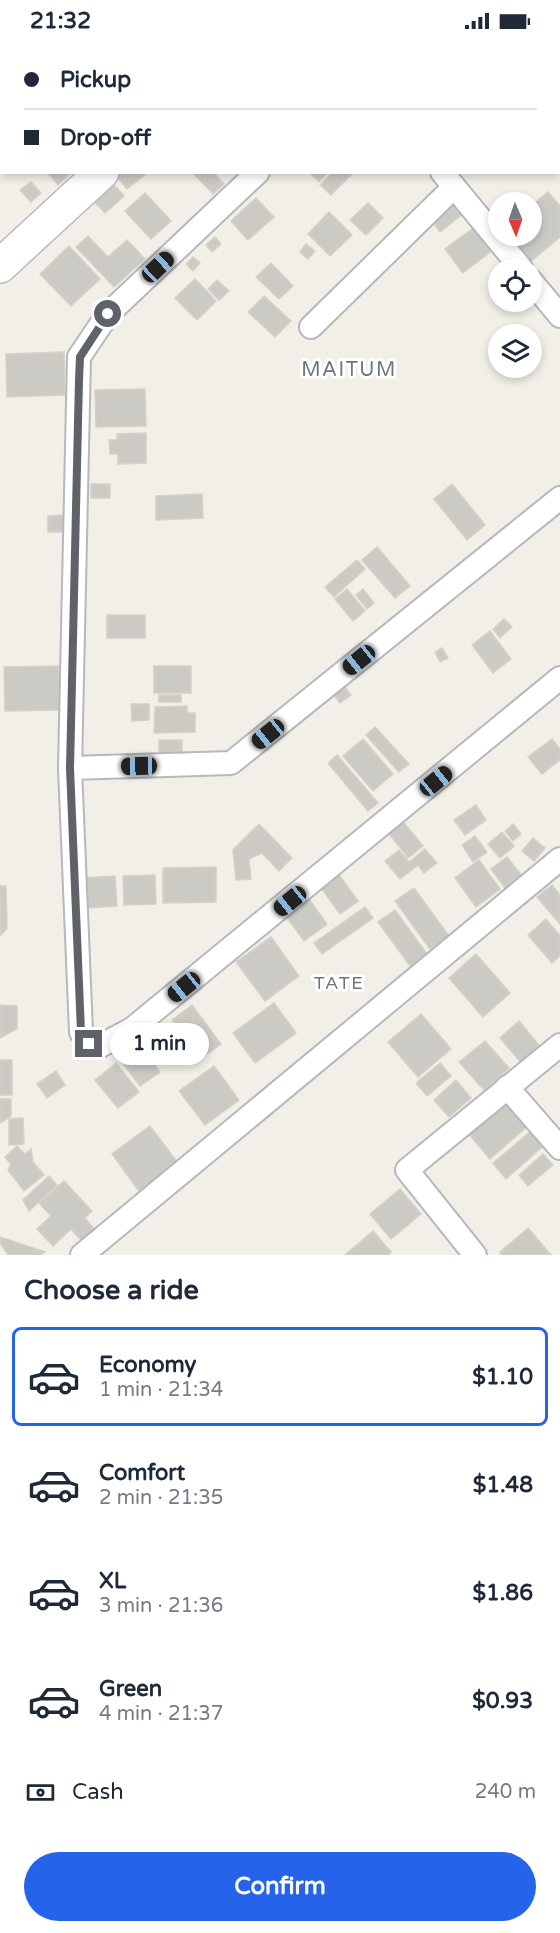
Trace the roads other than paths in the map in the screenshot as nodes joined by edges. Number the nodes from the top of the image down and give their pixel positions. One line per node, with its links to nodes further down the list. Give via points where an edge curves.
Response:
1 (100, 174): 5 (street)
2 (256, 174): 11 (street, via 108,314 80,357)
3 (448, 180): 4 (street); 8 (street)
4 (513, 258)
5 (0, 266)
6 (542, 294): 7 (street)
7 (560, 316)
8 (311, 327)
9 (560, 498): 11 (street, via 231,763)
10 (560, 678): 11 (street, via 132,1029 100,1046 89,1044 81,1032)
11 (70, 768)
12 (560, 859): 16 (street)
13 (560, 1045): 14 (street)
14 (507, 1087): 15 (street); 17 (street, via 407,1170)
15 (560, 1148)
16 (82, 1255)
17 (475, 1255)

